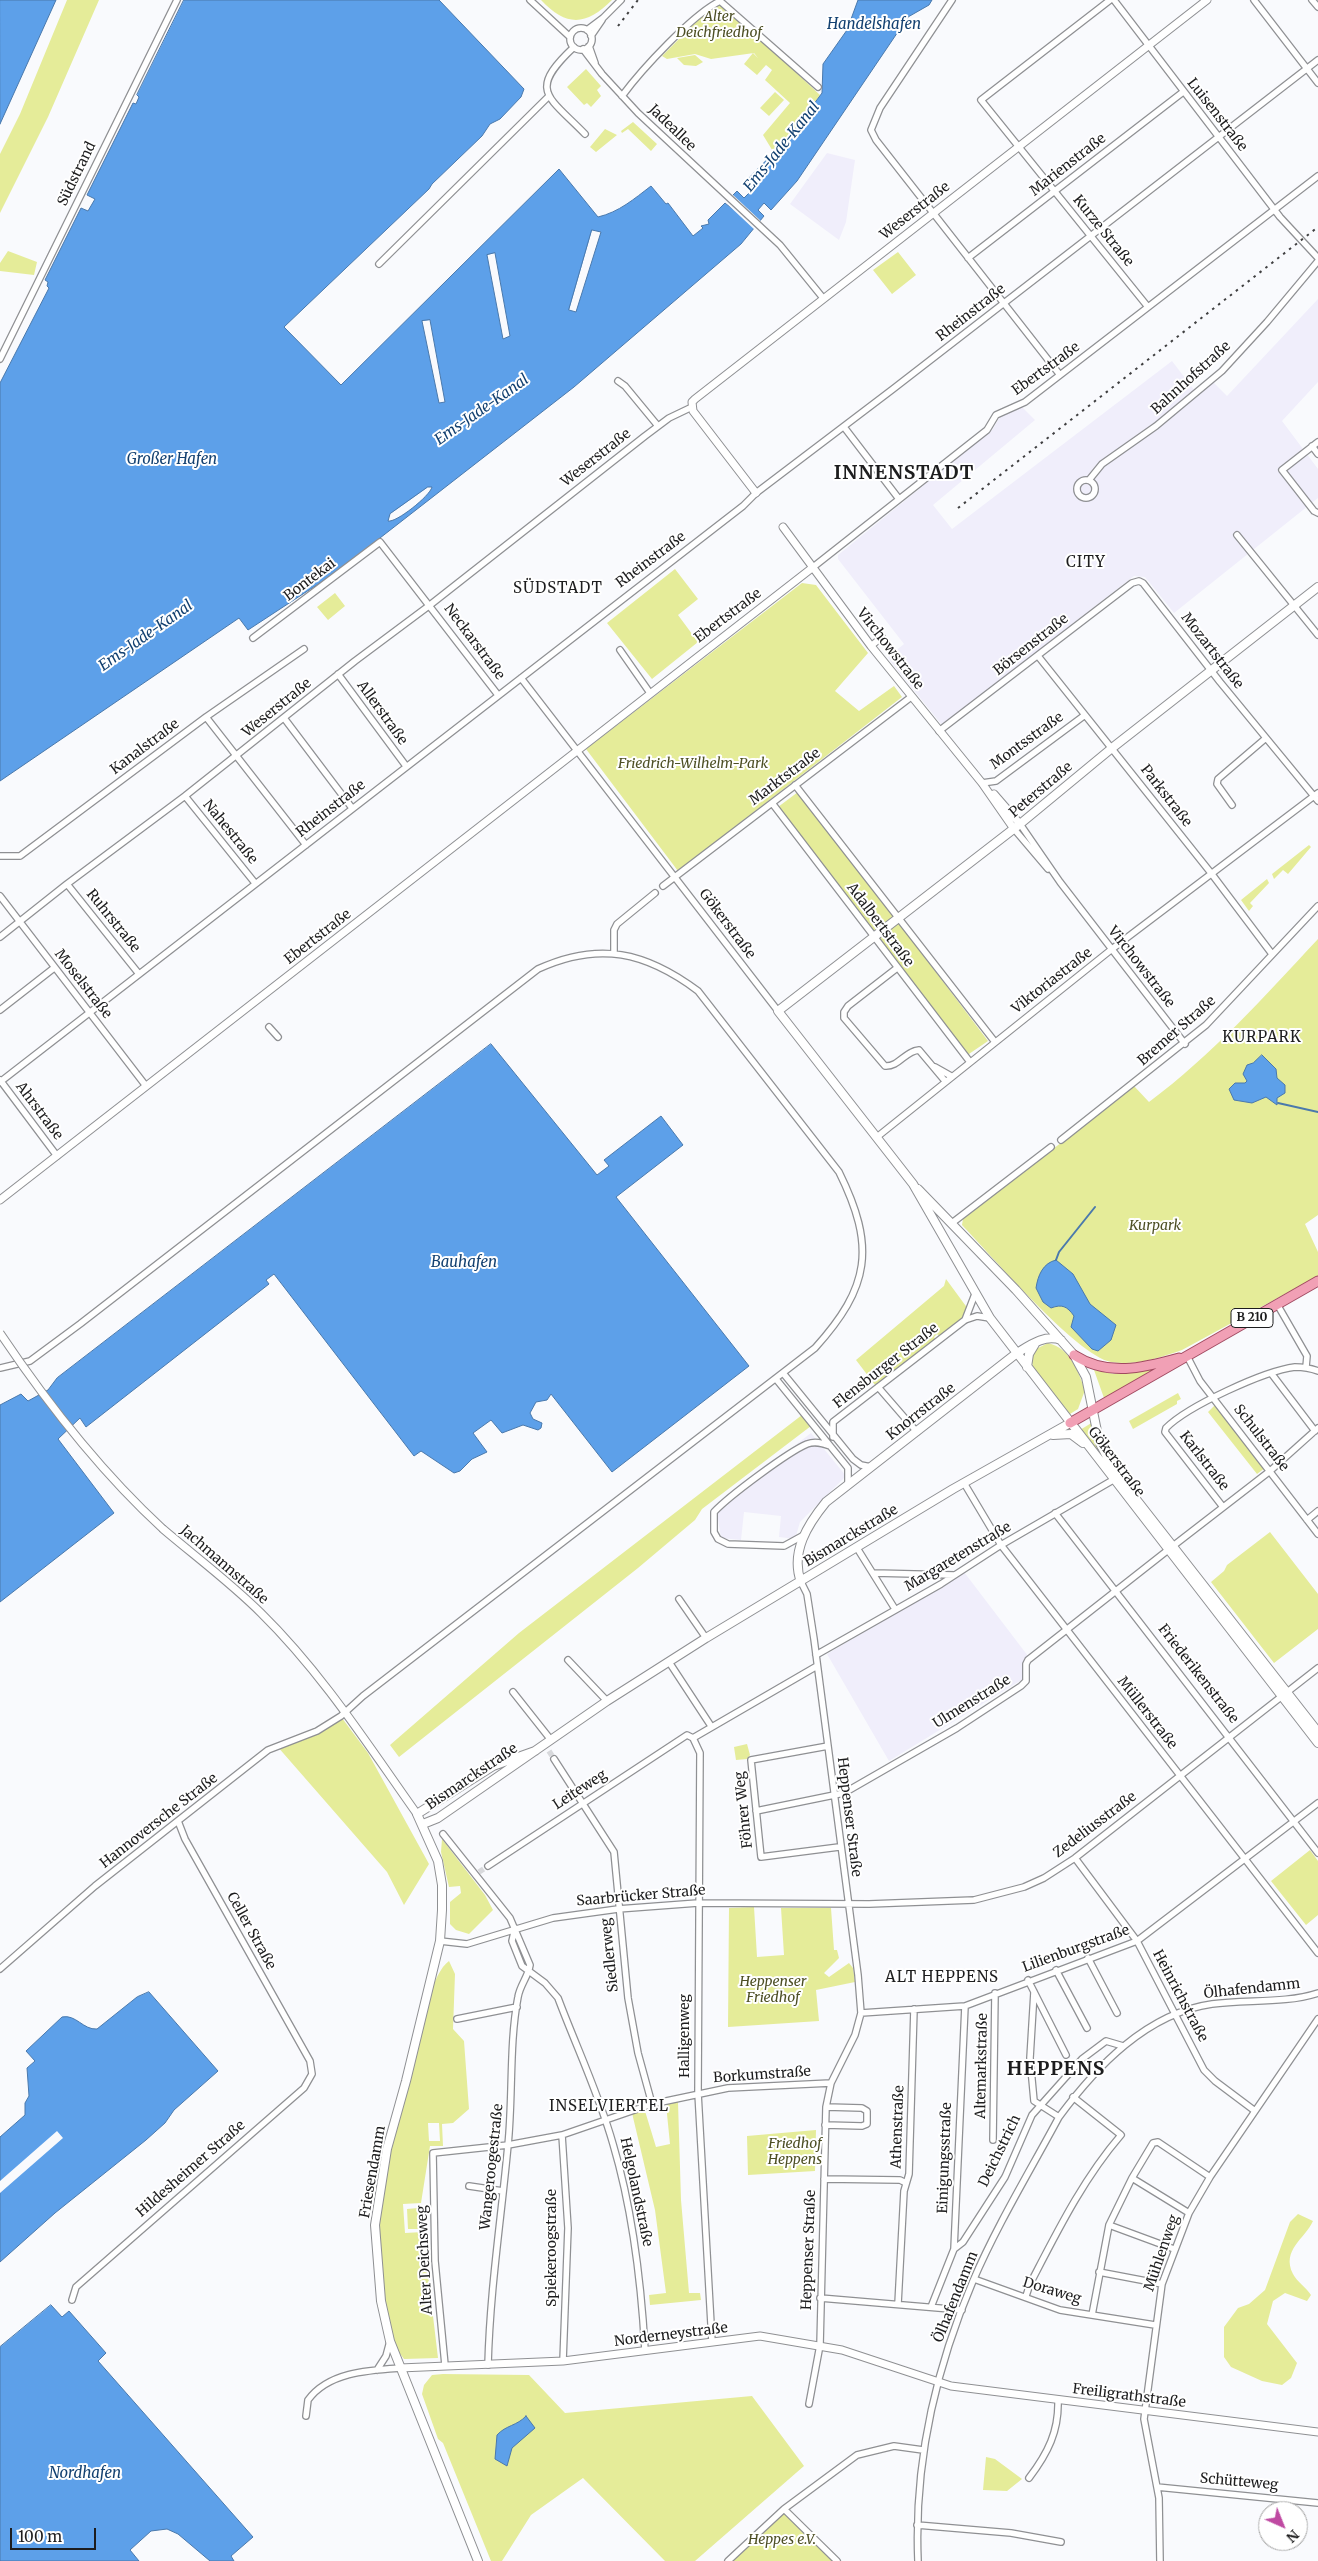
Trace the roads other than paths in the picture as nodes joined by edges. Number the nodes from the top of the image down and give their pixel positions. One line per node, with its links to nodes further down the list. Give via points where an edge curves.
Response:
1 (177, 0): 42 (street, Südstrand)
2 (530, 0): 11 (street)
3 (621, 0): 10 (street)
4 (952, 0): 34 (street, via 880,108 872,130 876,140)
5 (1112, 0): 17 (street, Luisenstraße); 30 (street, Kurze Straße, via 981,100)
6 (1207, 0): 17 (street, Weserstraße)
7 (1254, 0): 22 (street)
8 (1312, 0): 9 (street)
9 (1318, 7)
10 (603, 18): 13 (street); 14 (street)
11 (558, 24): 12 (street); 15 (street)
12 (574, 30): 13 (street); 15 (street)
13 (587, 30): 14 (street)
14 (591, 36): 16 (street)
15 (570, 37): 18 (street)
16 (589, 46): 19 (street); 21 (street, Jadeallee)
17 (1148, 46): 25 (street, Luisenstraße); 30 (street, Weserstraße)
18 (574, 47): 19 (street); 27 (street, via 548,75)
19 (583, 49): 21 (street, Jadeallee)
20 (1318, 60): 22 (street, Rheinstraße)
21 (595, 64): 26 (street, Jadeallee)
22 (1307, 68): 23 (street); 29 (street, Rheinstraße)
23 (1318, 83)
24 (818, 87): 26 (street, via 720,1 710,6 669,44)
25 (1183, 92): 29 (street, Luisenstraße); 32 (street, Marienstraße)
26 (622, 96): 39 (street, Jadeallee, via 780,245)
27 (548, 97): 28 (street); 38 (street)
28 (585, 134)
29 (1218, 137): 33 (street, Luisenstraße); 35 (street, Rheinstraße)
30 (1018, 146): 32 (street, Kurze Straße); 34 (street, Weserstraße)
31 (1318, 176): 33 (street, Ebertstraße)
32 (1055, 190): 35 (street, Kurze Straße); 36 (street, Marienstraße)
33 (1275, 210): 37 (street, Luisenstraße); 41 (street, Ebertstraße)
34 (933, 213): 36 (street); 39 (street, Weserstraße)
35 (1091, 235): 40 (street, Rheinstraße); 41 (street, Kurze Straße)
36 (968, 258): 40 (street)
37 (1318, 260): 51 (street, Bahnhofstraße, via 1262,328 1217,375 1156,426 1102,464)
38 (379, 264)
39 (823, 298): 45 (street, Weserstraße, via 699,394)
40 (1004, 303): 43 (street); 47 (street, Rheinstraße)
41 (1148, 308): 43 (street, Ebertstraße)
42 (0, 359)
43 (1060, 375): 53 (street, Ebertstraße, via 1022,404 996,415 987,430)
44 (618, 381): 46 (street)
45 (692, 407): 46 (street, Weserstraße); 52 (street)
46 (658, 426): 61 (street, Weserstraße)
47 (844, 427): 52 (street, Rheinstraße); 53 (street)
48 (1318, 442): 49 (street)
49 (1312, 446): 50 (street); 54 (street, via 1282,470)
50 (1318, 454)
51 (1089, 480)
52 (756, 492): 72 (street, Rheinstraße, via 743,506)
53 (899, 499): 58 (street, Ebertstraße)
54 (1318, 513)
55 (783, 527): 58 (street, Virchowstraße)
56 (1237, 535): 62 (street)
57 (380, 542): 61 (street, Neckarstraße); 65 (street, Bontekai)
58 (812, 568): 66 (street, Virchowstraße); 73 (street, Ebertstraße)
59 (1139, 581): 69 (street, Börsenstraße, via 1132,583); 70 (street, Mozartstraße)
60 (1318, 588): 62 (main road, Peterstraße)
61 (430, 605): 71 (street, Weserstraße); 74 (street, Neckarstraße)
62 (1294, 606): 63 (street); 70 (main road, Peterstraße)
63 (1318, 636)
64 (882, 637): 66 (street)
65 (254, 638)
66 (871, 646): 75 (street, Virchowstraße)
67 (304, 649): 77 (street, Kanalstraße)
68 (620, 650): 73 (street)
69 (1038, 656): 76 (street, Parkstraße); 79 (street, Börsenstraße)
70 (1212, 671): 80 (street, Mozartstraße); 81 (main road, Peterstraße)
71 (338, 674): 78 (street, Weserstraße); 84 (street, Allerstraße)
72 (521, 678): 74 (street, Rheinstraße); 82 (street, Gökerstraße)
73 (650, 692): 82 (street, Ebertstraße)
74 (498, 694): 84 (street, Rheinstraße)
75 (911, 697): 79 (street, Virchowstraße); 86 (street, Marktstraße)
76 (1085, 715): 81 (street, Parkstraße); 85 (street, Montsstraße, via 996,781)
77 (206, 717): 83 (street); 94 (street, Kanalstraße, via 20,856)
78 (284, 718): 83 (street, Weserstraße); 91 (street)
79 (940, 731): 85 (street, Virchowstraße)
80 (1266, 738): 88 (street, Mozartstraße); 90 (street, via 1218,779 1217,784)
81 (1112, 748): 92 (main road, Peterstraße); 95 (street, Parkstraße)
82 (578, 750): 96 (street, Gökerstraße); 125 (street, Ebertstraße)
83 (237, 756): 87 (street, Weserstraße); 93 (street)
84 (406, 766): 91 (street, Rheinstraße)
85 (982, 783): 92 (street, Virchowstraße)
86 (796, 785): 89 (street, Marktstraße); 103 (street, Adalbertstraße)
87 (186, 796): 97 (street, Nahestraße); 98 (street, Weserstraße)
88 (1317, 797): 95 (street, Viktoriastraße)
89 (772, 803): 96 (street, Marktstraße); 106 (street, Adalbertstraße)
90 (1232, 805)
91 (352, 808): 93 (street, Rheinstraße)
92 (1017, 826): 103 (main road, Peterstraße); 107 (street, Virchowstraße)
93 (306, 846): 97 (street, Rheinstraße)
94 (0, 856)
95 (1211, 873): 107 (street, Viktoriastraße); 109 (street, Parkstraße)
96 (675, 877): 99 (street, Marktstraße); 114 (street, Gökerstraße)
97 (255, 883): 112 (street, Rheinstraße)
98 (67, 884): 104 (street, Weserstraße); 112 (street, Ruhrstraße)
99 (663, 886)
100 (655, 893): 108 (street, via 617,924)
101 (0, 896): 104 (street, Moselstraße)
102 (1318, 906): 109 (street, Bremer Straße)
103 (898, 918): 106 (main road, Peterstraße); 118 (street, Adalbertstraße)
104 (20, 922): 105 (street, Weserstraße); 110 (street, Moselstraße)
105 (0, 937)
106 (873, 937): 111 (street, Adalbertstraße); 114 (main road, Peterstraße)
107 (1112, 949): 118 (street, Viktoriastraße); 119 (street, Virchowstraße)
108 (614, 954): 146 (street, Hannoversche Straße, via 592,953 538,969 30,1361); 148 (street, Hannoversche Straße, via 659,966 698,991 840,1172 853,1201 862,1234 860,1276 856,1287 840,1321 815,1348)
109 (1272, 954): 119 (street, Bremer Straße)
110 (54, 968): 113 (street); 115 (street, Moselstraße)
111 (897, 968): 120 (street, Adalbertstraße); 121 (street, via 848,1006 844,1018 885,1066 894,1065 910,1052 919,1050)
112 (139, 974): 115 (street, Rheinstraße)
113 (0, 1010)
114 (778, 1011): 126 (main road, Gökerstraße)
115 (90, 1013): 123 (street, Rheinstraße); 125 (street, Moselstraße)
116 (269, 1027): 117 (street)
117 (278, 1037)
118 (995, 1042): 120 (street, Viktoriastraße)
119 (1185, 1044): 127 (street, Bremer Straße)
120 (970, 1062): 122 (street, Viktoriastraße)
121 (934, 1066): 122 (street); 124 (street)
122 (951, 1076): 124 (street, Viktoriastraße)
123 (0, 1081): 129 (street, Ahrstraße)
124 (945, 1081): 126 (street, Viktoriastraße)
125 (146, 1086): 129 (street, Ebertstraße)
126 (877, 1137): 130 (main road, Gökerstraße)
127 (1061, 1140)
128 (1051, 1147): 132 (street)
129 (57, 1156): 131 (street, Ebertstraße)
130 (913, 1184): 132 (main road, Gökerstraße); 134 (main road, Gökerstraße)
131 (0, 1200)
132 (952, 1223): 140 (main road, Gökerstraße)
133 (1318, 1281): 135 (main road, Bismarckstraße / B 210)
134 (975, 1294): 136 (main road, Gökerstraße); 137 (street)
135 (1277, 1304): 143 (main road, Bismarckstraße / B 210); 145 (street, via 1307,1356)
136 (990, 1318): 137 (street, via 974,1316); 141 (main road, Gökerstraße)
137 (965, 1320): 151 (street, Flensburger Straße)
138 (0, 1333): 193 (street, Jachmannstraße, bridge, via 100,1464 163,1529 262,1613)
139 (1038, 1341): 140 (main road, Knorrstraße, via 1052,1338); 141 (main road, Knorrstraße); 144 (main road, via 1030,1351)
140 (1063, 1341): 142 (main road, Gökerstraße)
141 (1017, 1353): 144 (main road, Gökerstraße); 158 (main road, Knorrstraße)
142 (1074, 1355): 143 (main road, Bismarckstraße / B 210, via 1097,1366 1117,1370); 154 (main road, Gökerstraße, via 1086,1377)
143 (1187, 1356): 152 (street, Schulstraße); 154 (main road, Bismarckstraße / B 210)
144 (1027, 1367): 156 (main road, Gökerstraße)
145 (1306, 1367): 147 (street); 149 (street)
146 (0, 1368)
147 (1318, 1371)
148 (783, 1373): 150 (street, Hannoversche Straße); 153 (street)
149 (1271, 1373): 152 (street); 157 (street)
150 (776, 1379): 155 (street); 193 (street, Hannoversche Straße)
151 (878, 1387): 158 (street); 160 (street, Flensburger Straße, via 833,1422)
152 (1213, 1398): 164 (street, Schulstraße); 168 (street, Karlstraße, via 1166,1428 1165,1432)
153 (812, 1409): 155 (street); 160 (street)
154 (1094, 1409): 156 (main road, Bismarckstraße / B 210); 176 (main road, Gökerstraße, via 1103,1453)
155 (805, 1415): 162 (street)
156 (1070, 1423): 159 (main road, Bismarckstraße); 161 (main road, Gökerstraße)
157 (1317, 1429): 164 (street, Ulmenstraße)
158 (917, 1432): 163 (main road, Knorrstraße)
159 (1051, 1435): 161 (main road, via 1070,1434); 166 (main road, Bismarckstraße)
160 (833, 1437): 163 (street, via 853,1459)
161 (1085, 1444): 165 (main road, Gökerstraße)
162 (830, 1446): 167 (street, via 848,1468); 172 (street, via 820,1442 809,1443 720,1506 714,1514 714,1532 718,1539 728,1544 784,1546)
163 (871, 1467): 167 (main road, Knorrstraße)
164 (1270, 1471): 168 (street, Ulmenstraße); 171 (street, Schulstraße)
165 (1113, 1480): 170 (street, Margaretenstraße); 176 (main road, Gökerstraße)
166 (964, 1483): 174 (street, Müllerstraße); 175 (main road, Bismarckstraße)
167 (848, 1484): 172 (main road, Knorrstraße, via 826,1502)
168 (1223, 1506): 176 (street, Ulmenstraße)
169 (1318, 1511): 171 (street)
170 (1056, 1513): 174 (street, Margaretenstraße); 180 (street, Friederikenstraße)
171 (1307, 1520): 173 (street, Schulstraße)
172 (805, 1531): 179 (main road, Heppenser Straße, via 799,1559)
173 (1318, 1534)
174 (1001, 1545): 178 (street, Margaretenstraße); 183 (street, Müllerstraße)
175 (857, 1548): 177 (street); 179 (main road, Bismarckstraße)
176 (1170, 1548): 180 (street, Ulmenstraße); 191 (main road, Gökerstraße)
177 (874, 1573): 178 (street); 182 (street)
178 (956, 1575): 182 (street, Margaretenstraße)
179 (801, 1582): 184 (main road, Bismarckstraße); 185 (street, Heppenser Straße, via 807,1594)
180 (1116, 1590): 183 (street, Ulmenstraße); 197 (street, Friederikenstraße)
181 (679, 1599): 184 (street)
182 (895, 1609): 185 (street, Margaretenstraße)
183 (1067, 1629): 203 (street, Müllerstraße); 204 (street, Ulmenstraße, via 1028,1660 1026,1681 1021,1686 957,1728 844,1793)
184 (706, 1638): 187 (main road, Bismarckstraße)
185 (816, 1655): 188 (street, Heppenser Straße)
186 (568, 1660): 192 (street)
187 (669, 1662): 192 (main road, Bismarckstraße); 194 (street)
188 (817, 1666): 194 (street); 200 (street, Heppenser Straße)
189 (1318, 1668): 191 (street, Zedeliusstraße)
190 (513, 1692): 199 (street)
191 (1284, 1694): 195 (main road, Gökerstraße); 197 (street, Zedeliusstraße); 198 (main road, Gökerstraße)
192 (606, 1701): 199 (main road, Bismarckstraße)
193 (346, 1711): 208 (street, Jachmannstraße); 210 (street, Hannoversche Straße, via 317,1731 268,1750)
194 (711, 1726): 196 (street)
195 (1318, 1732)
196 (690, 1736): 206 (street, Leiteweg); 221 (street, Halligenweg, via 700,1753)
197 (1231, 1737): 203 (street, Zedeliusstraße); 211 (street, Friederikenstraße)
198 (1318, 1743)
199 (548, 1745): 201 (main road, Bismarckstraße)
200 (828, 1746): 204 (street, Heppenser Straße); 207 (street, Föhrer Weg, via 751,1760)
201 (535, 1751): 208 (main road, Bismarckstraße, via 493,1766); 209 (main road, Bismarckstraße)
202 (554, 1759): 206 (street, Siedlerweg)
203 (1181, 1776): 217 (street, Zedeliusstraße); 218 (street, Müllerstraße)
204 (834, 1795): 207 (street, Ulmenstraße); 215 (street, Heppenser Straße)
205 (1318, 1803): 211 (street, Lilienburgstraße)
206 (582, 1804): 219 (street, Leiteweg); 222 (street, Siedlerweg, via 614,1852)
207 (756, 1811): 215 (street, Föhrer Weg, via 761,1857)
208 (417, 1814): 212 (main road, Jachmannstraße)
209 (434, 1820): 212 (main road, Bismarckstraße); 214 (main road, via 429,1828)
210 (178, 1822): 228 (street, Hannoversche Straße, via 95,1886); 245 (street, Celler Straße)
211 (1295, 1822): 216 (street, Friederikenstraße); 218 (street, Lilienburgstraße)
212 (422, 1824): 214 (main road, Friesendamm)
213 (443, 1834): 223 (street, via 477,1873)
214 (429, 1837): 224 (main road, Friesendamm, via 442,1885)
215 (839, 1847): 220 (street, Heppenser Straße)
216 (1318, 1853)
217 (1075, 1858): 220 (street, Zedeliusstraße, via 1024,1887 974,1900); 225 (street, Heinrichstraße)
218 (1244, 1859): 225 (street, Lilienburgstraße); 226 (street, Müllerstraße)
219 (488, 1866)
220 (848, 1902): 221 (street, Saarbrücker Straße); 238 (street, Heppenser Straße)
221 (698, 1903): 222 (street, Saarbrücker Straße); 248 (street, Halligenweg)
222 (618, 1909): 223 (street, Saarbrücker Straße, via 553,1918); 250 (street, Siedlerweg, via 628,1998)
223 (515, 1928): 224 (street, Saarbrücker Straße, via 467,1944); 230 (street, Helgolandstraße, via 512,1941)
224 (440, 1941): 282 (main road, Friesendamm, via 387,2149 375,2225 381,2301)
225 (1137, 1941): 227 (street, Lilienburgstraße); 240 (street, Heinrichstraße)
226 (1318, 1953)
227 (1088, 1958): 229 (street, Lilienburgstraße); 239 (street)
228 (0, 1969)
229 (1056, 1970): 231 (street, Lilienburgstraße); 243 (street)
230 (528, 1973): 236 (street, Wangeroogestraße, via 522,1982); 255 (street, Helgolandstraße, via 546,1983 558,1998)
231 (1028, 1980): 232 (street); 233 (street, Lilienburgstraße)
232 (1034, 1992): 246 (street); 252 (street, via 1030,2058 1034,2101)
233 (995, 1993): 235 (street, Lilienburgstraße); 258 (street, Altemarkstraße)
234 (1317, 1994): 240 (street, Ölhafendamm, via 1210,2004)
235 (965, 2006): 237 (street, Lilienburgstraße); 270 (street, Einigungsstraße)
236 (517, 2007): 241 (street); 259 (street, Wangeroogestraße)
237 (914, 2009): 238 (street, Lilienburgstraße); 264 (street, Athenstraße, via 909,2174)
238 (860, 2013): 247 (street, Heppenser Straße, via 855,2035)
239 (1117, 2013)
240 (1175, 2014): 244 (street, Ölhafendamm); 253 (street, Heinrichstraße, via 1204,2070)
241 (457, 2019)
242 (1318, 2019): 253 (street, Mühlenweg)
243 (1087, 2028)
244 (1123, 2046): 249 (street, Ölhafendamm); 252 (street, Deichstrich, via 1106,2041 1082,2059)
245 (305, 2052): 276 (street, Hildesheimer Straße, via 312,2067 307,2084 76,2287)
246 (1066, 2055)
247 (831, 2083): 248 (street, Borkumstraße, via 728,2088); 251 (street, Heppenser Straße)
248 (698, 2093): 250 (street, Borkumstraße); 283 (street, Halligenweg)
249 (1073, 2097): 254 (street, Ölhafendamm); 274 (street, via 1121,2135 1101,2158 1078,2195)
250 (652, 2104): 255 (street, Borkumstraße)
251 (826, 2106): 256 (street, Heppenser Straße); 256 (street, via 862,2108 867,2111 867,2124)
252 (1040, 2106): 254 (street); 270 (street, Deichstrich, via 1032,2115 1004,2177 963,2242)
253 (1255, 2111): 261 (street, Mühlenweg)
254 (1059, 2117): 272 (street, Ölhafendamm)
255 (605, 2120): 257 (street, Borkumstraße); 285 (street, Helgolandstraße, via 621,2173 636,2249)
256 (825, 2125): 263 (street, Heppenser Straße)
257 (562, 2135): 259 (street, Borkumstraße); 286 (street, Spiekeroogstraße, via 568,2228)
258 (993, 2140)
259 (508, 2144): 260 (street, Borkumstraße); 266 (street, Wangeroogestraße)
260 (433, 2153): 287 (street, Alter Deichsweg, via 436,2261)
261 (1210, 2177): 262 (street, via 1158,2142 1153,2143); 267 (street, Mühlenweg)
262 (1132, 2178): 267 (street); 268 (street)
263 (824, 2179): 264 (street, via 900,2180); 275 (street, Heppenser Straße)
264 (906, 2183): 277 (street, Athenstraße)
265 (469, 2186): 266 (street)
266 (503, 2191): 288 (street, Wangeroogestraße, via 490,2303)
267 (1189, 2213): 269 (street, Mühlenweg)
268 (1109, 2225): 269 (street); 271 (street)
269 (1174, 2248): 273 (street, Mühlenweg)
270 (954, 2249): 278 (street, Einigungsstraße)
271 (1099, 2272): 273 (street); 280 (street)
272 (974, 2279): 274 (street, Doraweg); 279 (street, Ölhafendamm)
273 (1162, 2284): 281 (street, Mühlenweg)
274 (1026, 2296): 280 (street, Doraweg, via 1060,2310)
275 (820, 2298): 277 (street); 284 (street, Heppenser Straße)
276 (72, 2300)
277 (898, 2304): 278 (street)
278 (931, 2307): 279 (street)
279 (962, 2310): 291 (street, Ölhafendamm)
280 (1092, 2315): 281 (street, Doraweg)
281 (1155, 2325): 294 (street, Mühlenweg)
282 (390, 2341): 289 (main road, Friesendamm); 290 (street)
283 (712, 2342): 284 (street, Norderneystraße, via 760,2336); 285 (street, Norderneystraße)
284 (820, 2345): 291 (street, Norderneystraße); 293 (street, Heppenser Straße)
285 (645, 2350): 286 (street, Norderneystraße)
286 (563, 2361): 288 (street, Norderneystraße)
287 (446, 2365): 288 (street, Norderneystraße); 289 (street, Norderneystraße)
288 (488, 2365)
289 (400, 2368): 290 (street); 304 (main road, Friesendamm)
290 (377, 2370): 295 (street, via 348,2374 322,2387 308,2400)
291 (938, 2382): 292 (street, Freiligrathstraße); 297 (street, Ölhafendamm)
292 (1058, 2400): 294 (street, Freiligrathstraße); 298 (street, via 1055,2433 1044,2458)
293 (809, 2404)
294 (1144, 2410): 296 (street, Freiligrathstraße); 299 (street, Mühlenweg)
295 (306, 2416)
296 (1318, 2432)
297 (923, 2450): 301 (street, via 894,2446 857,2455); 302 (street, Ölhafendamm)
298 (1029, 2478)
299 (1157, 2487): 300 (street, Schütteweg); 308 (street, Mühlenweg, via 1161,2520)
300 (1318, 2503)
301 (784, 2509): 305 (street); 306 (street)
302 (916, 2525): 303 (street, via 1011,2533); 307 (street, Ölhafendamm)
303 (1061, 2542)
304 (478, 2561)
305 (728, 2561)
306 (837, 2561)
307 (918, 2561)
308 (1160, 2561)

